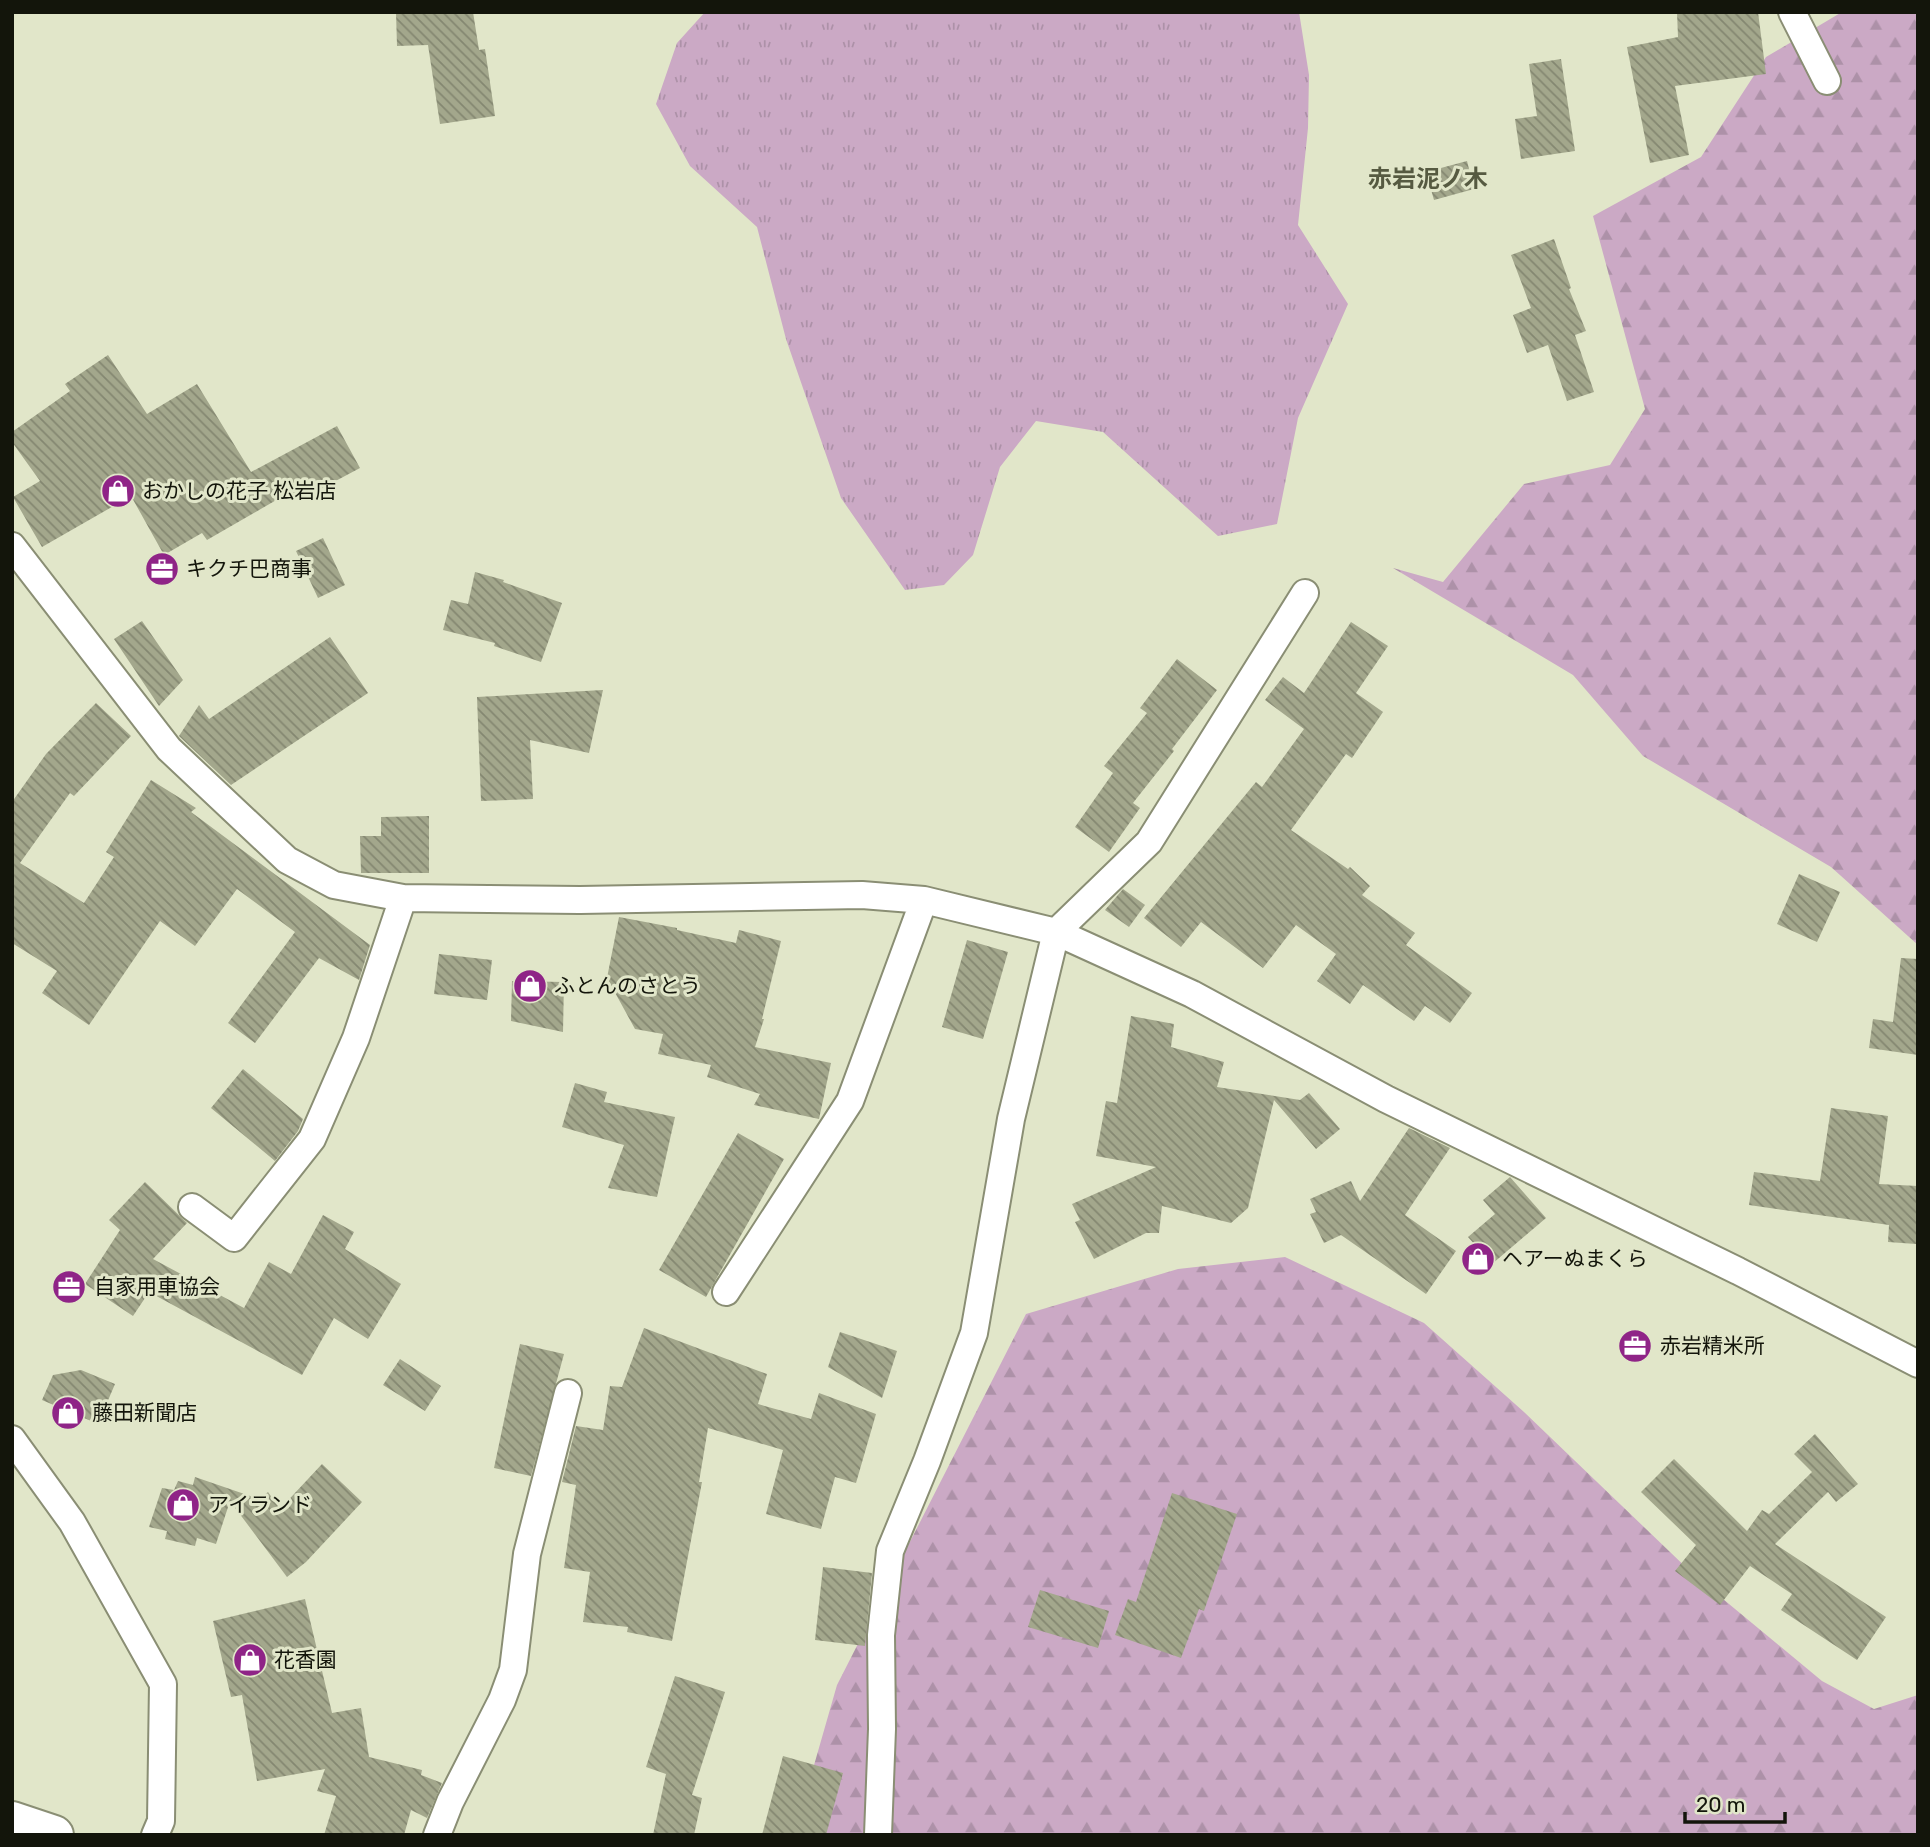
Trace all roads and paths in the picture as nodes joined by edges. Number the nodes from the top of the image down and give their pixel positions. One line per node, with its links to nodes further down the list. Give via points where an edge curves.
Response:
1 (1792, 12): 2 (street)
2 (1827, 81)
3 (14, 552): 5 (street, via 169,749 287,860 334,885)
4 (1305, 593): 7 (street, via 1149,842)
5 (403, 898): 6 (street, via 862,895); 8 (street, via 356,1038 312,1139 233,1238)
6 (924, 900): 7 (street); 9 (street, via 850,1101)
7 (1056, 932): 10 (street, via 1192,994 1386,1099); 17 (street, via 1011,1119 974,1333 890,1551 881,1635)
8 (192, 1207)
9 (726, 1292)
10 (1918, 1364)
11 (568, 1393): 16 (street, via 527,1553 513,1670)
12 (12, 1439): 15 (street, via 72,1522 163,1684 161,1821)
13 (12, 1821): 14 (main road)
14 (54, 1835)
15 (155, 1835)
16 (437, 1835)
17 (878, 1835)

